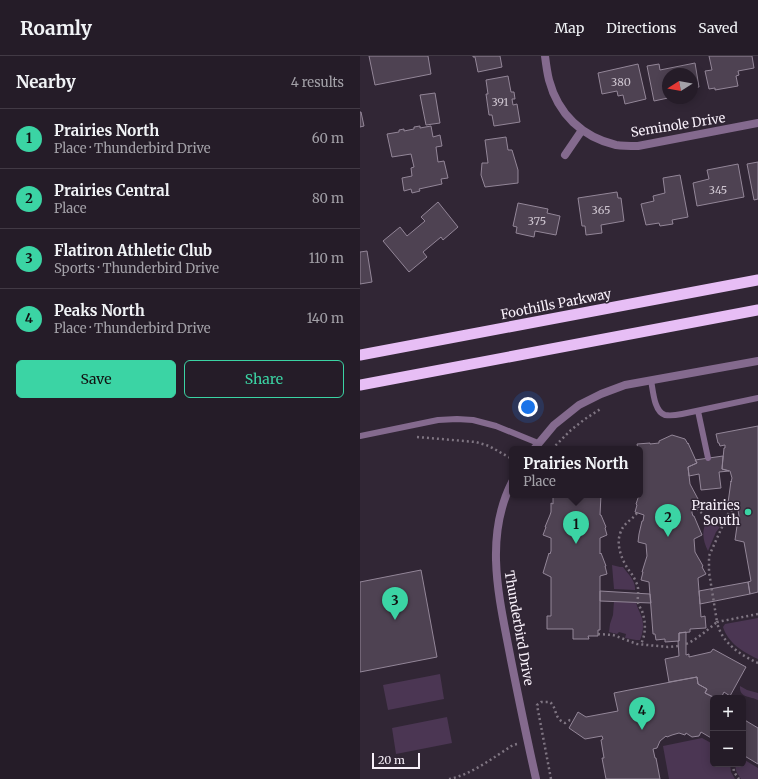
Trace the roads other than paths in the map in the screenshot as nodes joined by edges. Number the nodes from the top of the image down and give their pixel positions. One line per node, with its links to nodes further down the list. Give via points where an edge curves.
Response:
1 (545, 56): 3 (street, Seminole Drive, via 556,98 566,116)
2 (758, 123): 3 (street, Seminole Drive, via 638,146 618,145 598,139)
3 (582, 130): 4 (street)
4 (565, 155)
5 (758, 280): 7 (highway, Foothills Parkway)
6 (758, 310): 10 (highway)
7 (360, 355)
8 (758, 361): 9 (street)
9 (651, 380): 12 (lane, via 660,412 674,415); 14 (street, via 625,385 579,406 554,425)
10 (360, 385)
11 (758, 398): 12 (lane)
12 (698, 411): 15 (lane)
13 (360, 436): 14 (lane, via 438,420 457,419 496,426)
14 (536, 446)
15 (708, 458)
16 (509, 488): 17 (street, Thunderbird Drive, via 499,518 496,563 500,601)
17 (536, 779)

